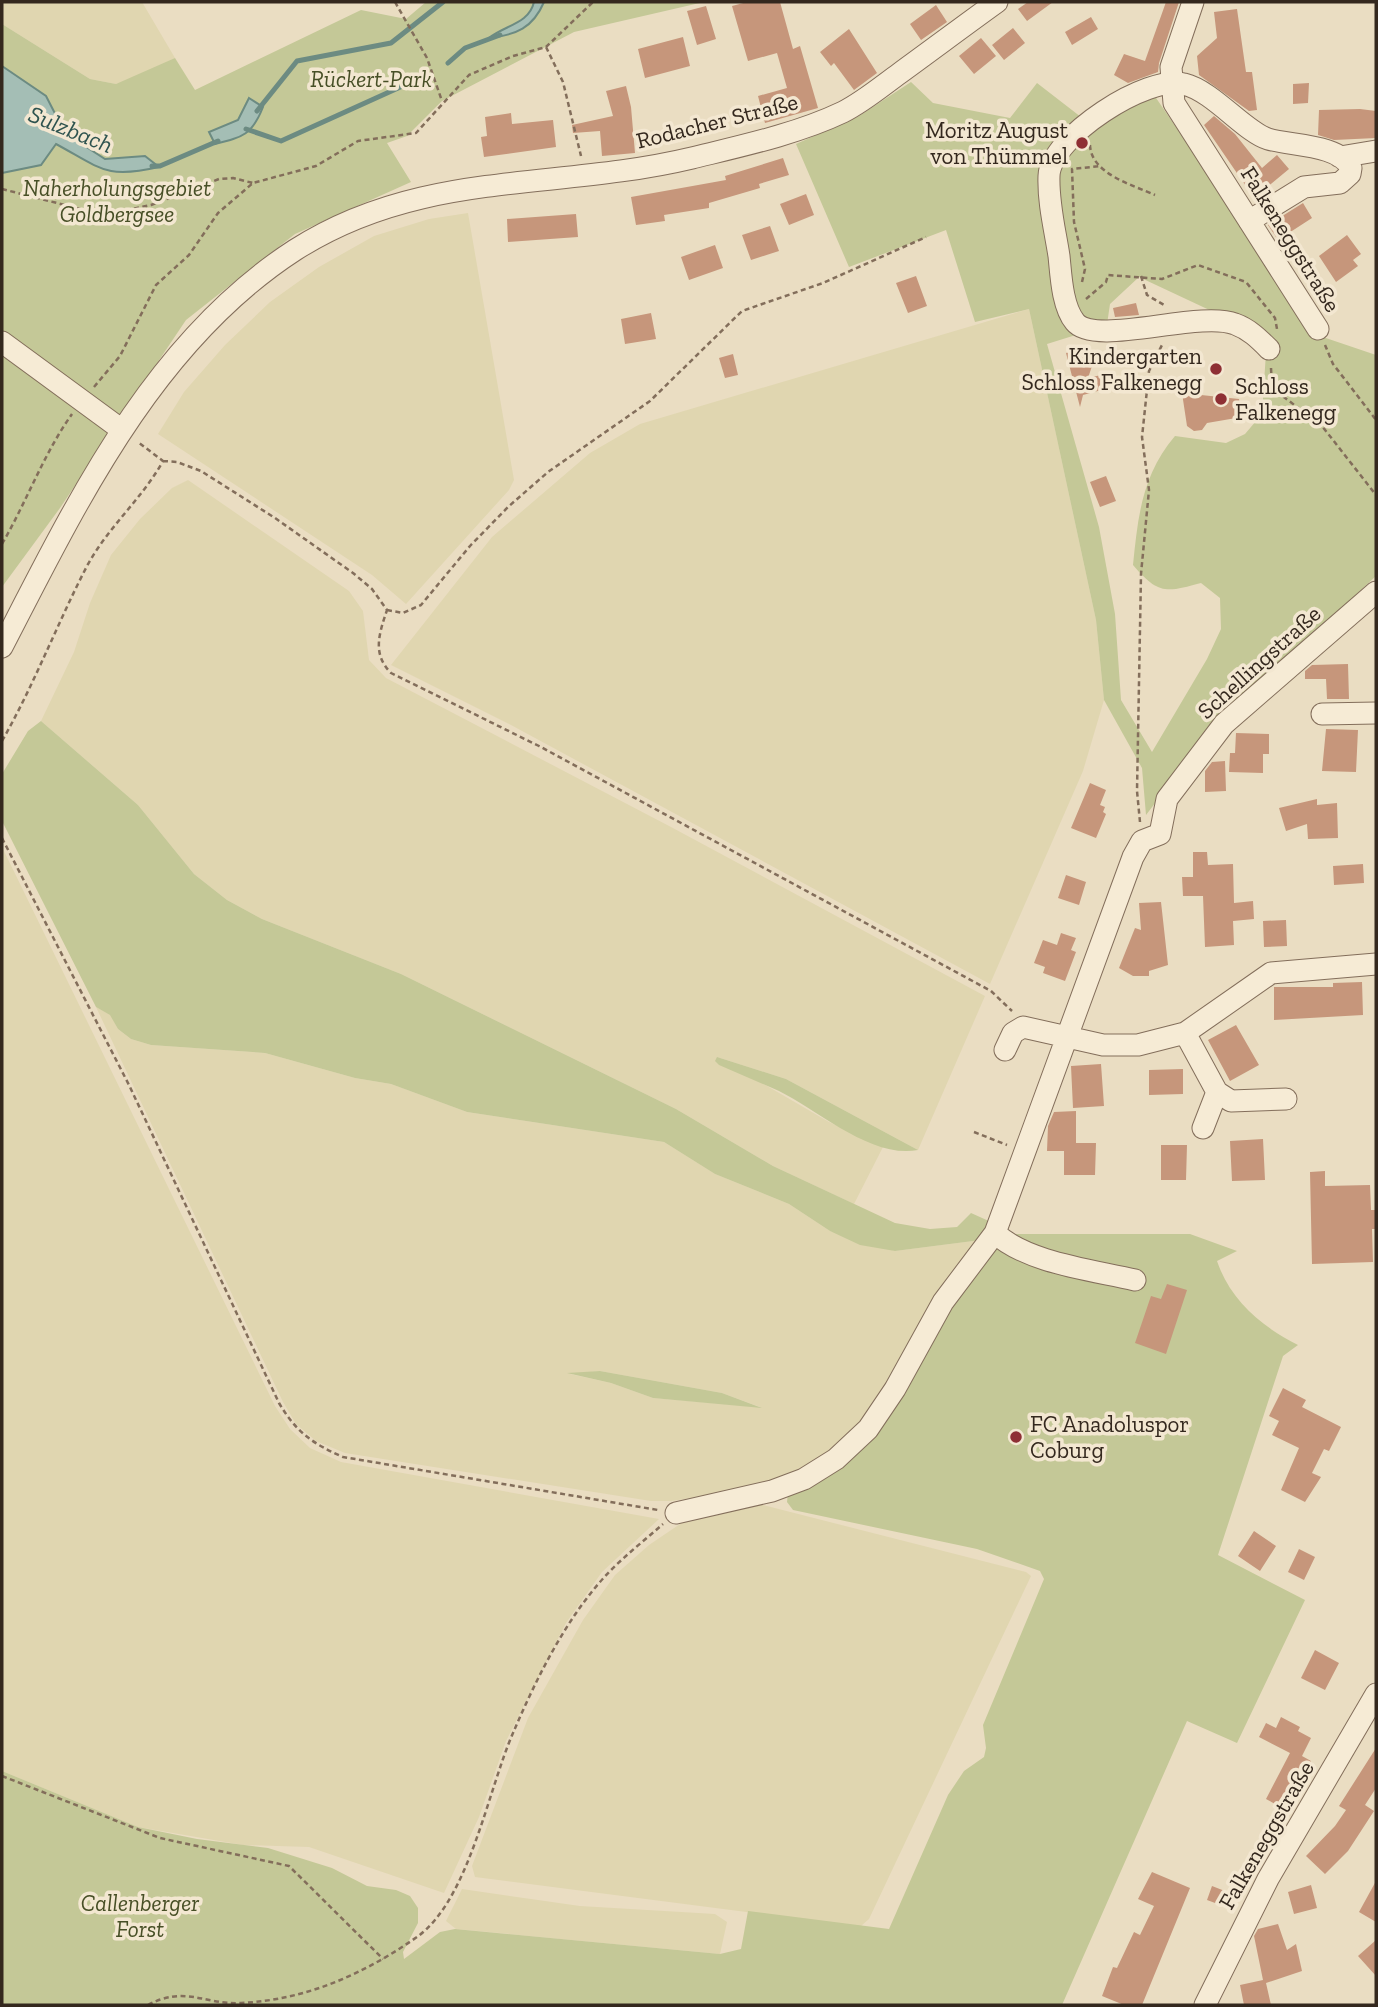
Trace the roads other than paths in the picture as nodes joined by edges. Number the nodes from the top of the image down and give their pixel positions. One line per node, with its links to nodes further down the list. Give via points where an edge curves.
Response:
1 (997, 2): 10 (street, Rodacher Straße, via 844,111 807,126 631,170 447,190 335,228 252,282 184,349)
2 (1193, 2): 3 (street, Falkeneggstraße, via 1171,67)
3 (1171, 82): 5 (street, via 1193,87 1266,139 1314,147); 6 (street, Falkeneggstraße, via 1174,103); 9 (street, via 1109,109 1085,125 1061,145 1049,170 1073,320 1081,328 1113,332 1210,319 1234,323)
4 (1376, 151): 5 (street)
5 (1340, 157): 6 (street, via 1351,168 1345,180 1325,187 1304,187)
6 (1249, 222): 7 (street, Falkeneggstraße)
7 (1318, 328)
8 (2, 342): 10 (street)
9 (1269, 349)
10 (122, 430): 12 (street, Rodacher Straße, via 66,524)
11 (1376, 593): 17 (street, Schellingstraße, via 1224,724 1167,799 1160,834 1142,841)
12 (2, 647)
13 (1376, 713): 14 (street)
14 (1322, 714)
15 (1376, 964): 16 (street, via 1271,973)
16 (1185, 1033): 17 (street, via 1138,1045); 19 (street)
17 (1067, 1038): 18 (street, via 1023,1027 1013,1033); 22 (street, Schellingstraße)
18 (1005, 1049)
19 (1217, 1092): 20 (street, via 1231,1101); 21 (street)
20 (1286, 1099)
21 (1203, 1128)
22 (995, 1233): 23 (street, via 1007,1244 1033,1255); 24 (street, Schellingstraße, via 943,1302 868,1429 836,1459 804,1479 772,1491)
23 (1135, 1280)
24 (676, 1513)
25 (1376, 1694): 26 (street, Falkeneggstraße, via 1268,1879)
26 (1205, 2005)

